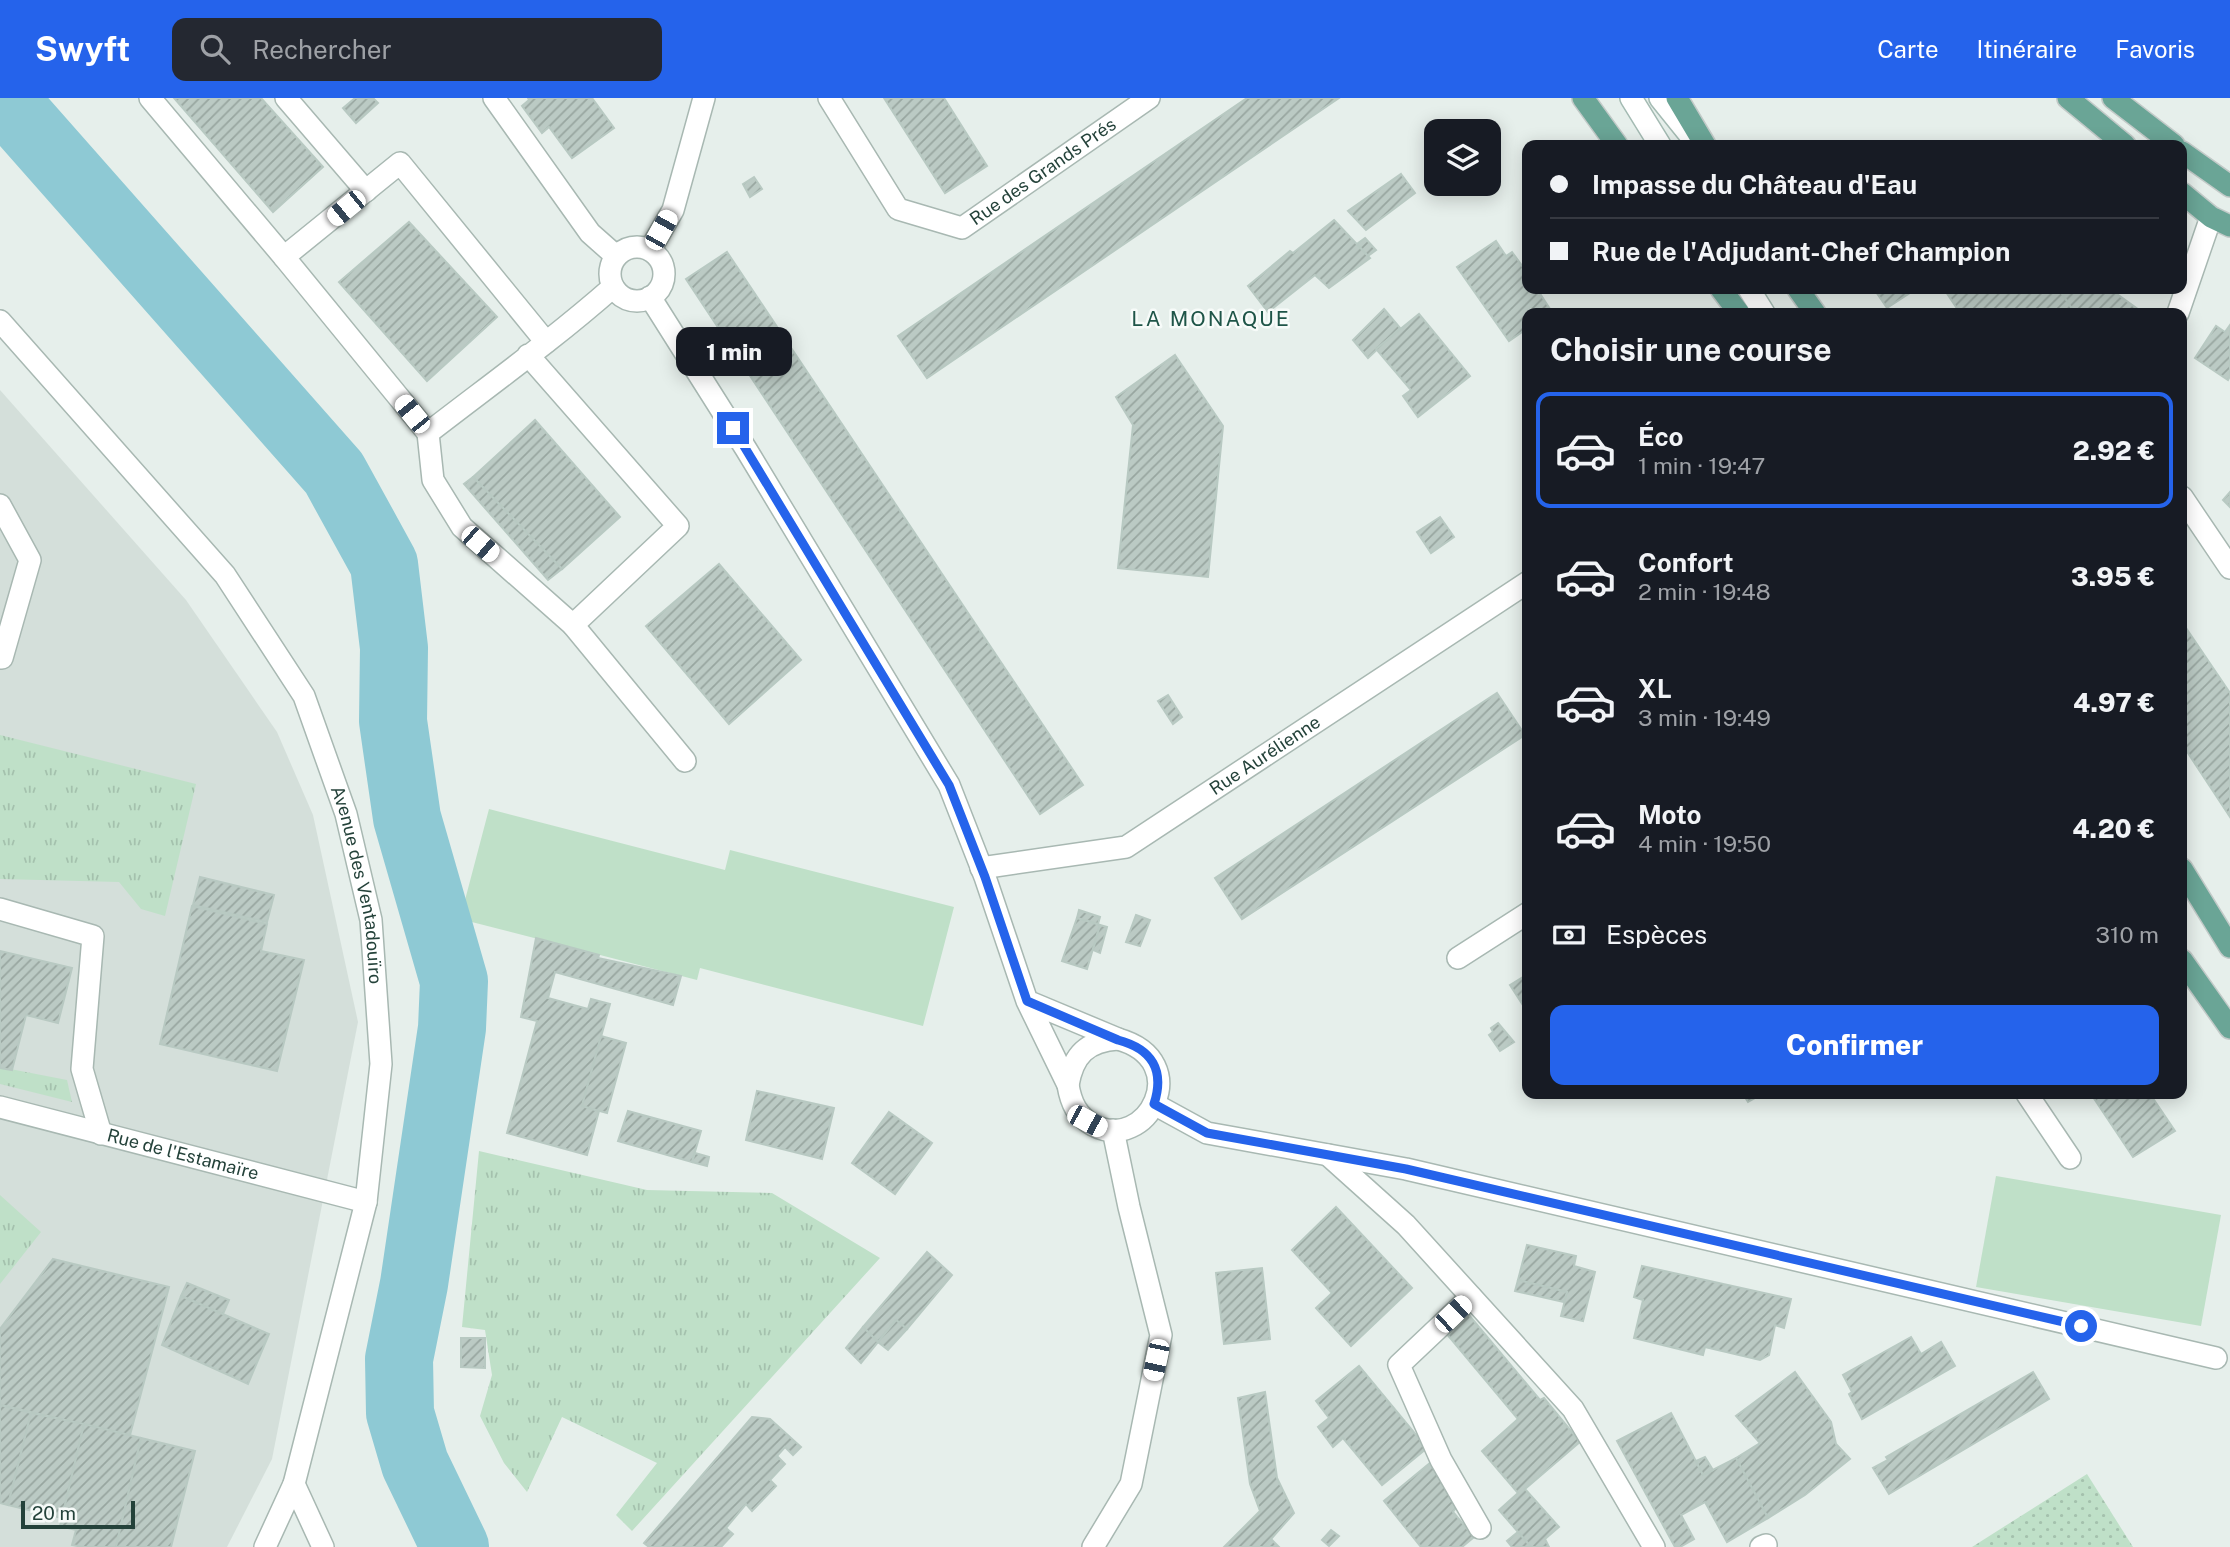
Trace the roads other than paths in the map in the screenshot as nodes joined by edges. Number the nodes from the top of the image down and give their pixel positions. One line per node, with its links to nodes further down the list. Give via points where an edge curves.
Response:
1 (150, 98): 26 (street)
2 (286, 98): 21 (street)
3 (494, 98): 25 (street, via 590,233)
4 (704, 98): 24 (street, via 673,210)
5 (829, 98): 6 (street, Rue des Grands Prés, via 898,209 962,228)
6 (1149, 98)
7 (1583, 98): 13 (main road)
8 (1630, 98): 14 (street)
9 (1660, 98): 15 (street)
10 (1677, 98): 16 (main road)
11 (2068, 98): 17 (main road)
12 (2113, 98): 18 (main road)
13 (1613, 140)
14 (1657, 140)
15 (1694, 140)
16 (1701, 140)
17 (2119, 140)
18 (2168, 140)
19 (2187, 156): 20 (main road)
20 (2230, 186)
21 (366, 191): 26 (street); 31 (street, via 400,163)
22 (2187, 197): 23 (main road)
23 (2221, 221): 28 (street)
24 (650, 250): 25 (street, via 632,248); 29 (street, via 661,262 663,277)
25 (617, 256): 27 (street, via 610,271)
26 (284, 257): 33 (street)
27 (613, 288): 29 (street, via 634,300); 31 (street)
28 (2187, 294)
29 (650, 297): 41 (street, via 949,785)
30 (0, 321): 59 (street, Avenue des Ventadouïro, via 225,575 304,696 346,814 371,920 381,1064)
31 (546, 342): 32 (street)
32 (528, 355): 33 (street); 38 (street, via 678,526)
33 (428, 433): 38 (street, via 433,480 462,527)
34 (2187, 504): 36 (street)
35 (0, 505): 39 (street, via 30,560)
36 (2230, 568)
37 (1522, 586): 41 (street, Rue Aurélienne, via 1126,847)
38 (573, 625): 40 (street)
39 (0, 658)
40 (685, 761)
41 (981, 868): 48 (street)
42 (2187, 877): 45 (main road)
43 (0, 909): 56 (street, via 93,936 82,1069)
44 (1522, 917): 46 (street)
45 (2230, 947)
46 (1458, 958)
47 (2187, 967): 49 (main road)
48 (1027, 1001): 50 (street); 51 (street)
49 (2230, 1028)
50 (1118, 1040): 51 (street, via 1089,1046 1078,1057); 53 (street, via 1138,1047 1153,1062 1159,1090)
51 (1068, 1085): 55 (street, via 1077,1112 1099,1128)
52 (2030, 1099): 58 (street)
53 (1154, 1104): 55 (street, via 1137,1123); 57 (street, via 1207,1133)
54 (0, 1107): 56 (street, Rue de l'Estamaïre)
55 (1114, 1130): 66 (street, via 1161,1335 1131,1484)
56 (101, 1134): 59 (street, Rue de l'Estamaïre)
57 (1328, 1155): 60 (street, via 1406,1225); 61 (street, via 1406,1169)
58 (2070, 1158)
59 (366, 1202): 62 (street, Avenue des Ventadouïro)
60 (1471, 1297): 63 (street, via 1399,1365 1441,1460); 67 (street, via 1573,1409)
61 (2216, 1358)
62 (294, 1484): 64 (street, Avenue des Ventadouïro); 65 (street)
63 (1480, 1528)
64 (265, 1547)
65 (323, 1547)
66 (1093, 1547)
67 (1654, 1547)

